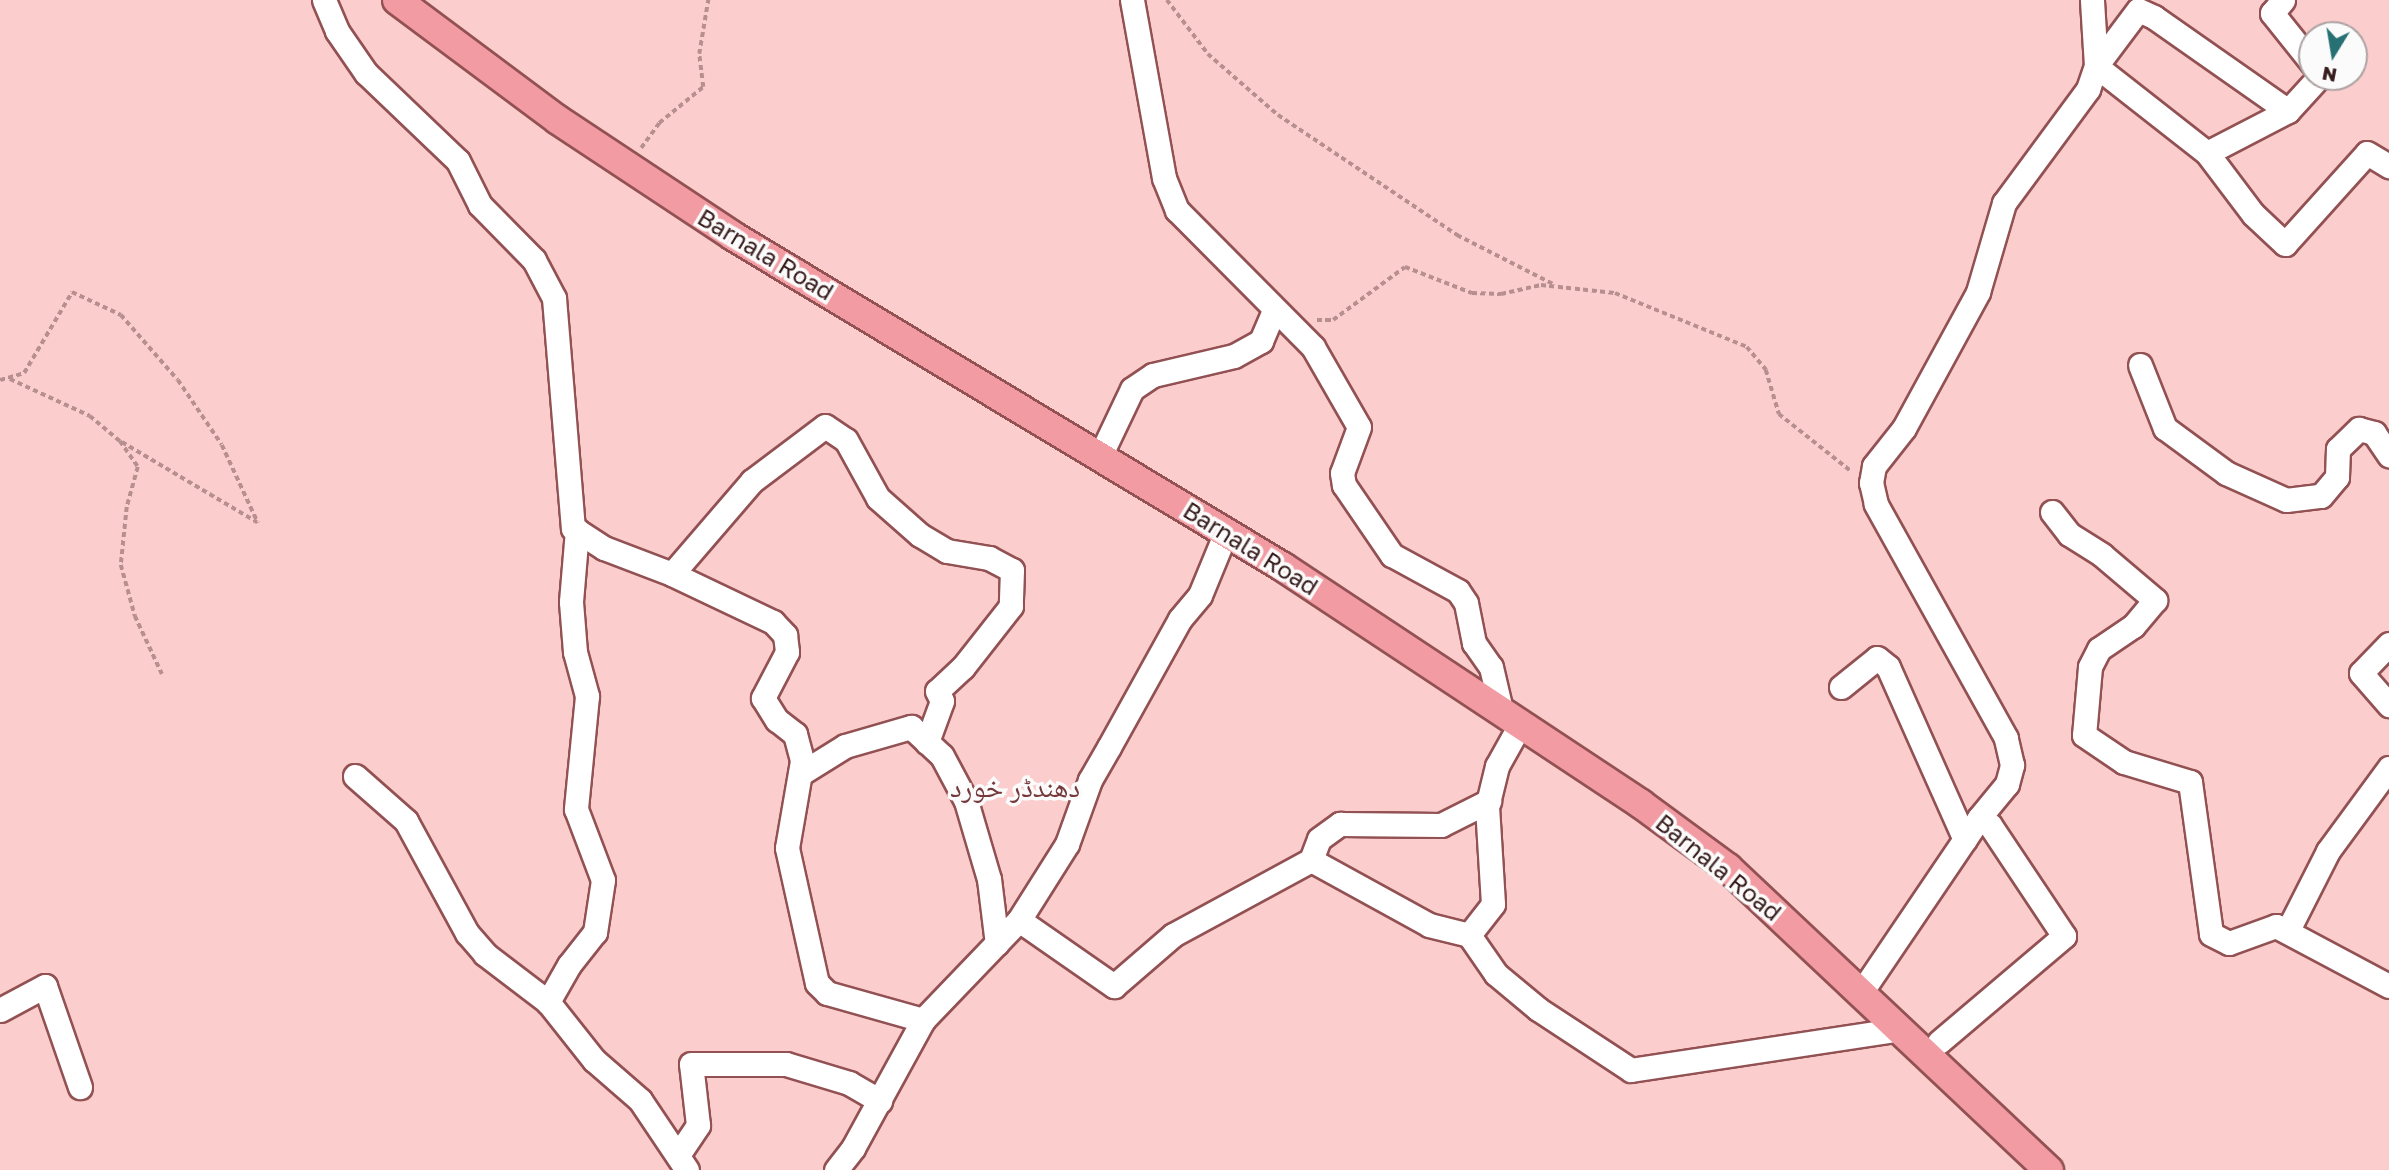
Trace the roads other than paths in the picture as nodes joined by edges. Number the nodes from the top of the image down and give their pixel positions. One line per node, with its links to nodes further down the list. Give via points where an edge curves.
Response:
1 (324, 0): 17 (street, via 337,31 366,73 458,161 480,205 534,260 554,298 557,375)
2 (397, 0): 14 (main road, Barnala Road, via 558,120 733,236)
3 (1132, 0): 12 (street, via 1164,178 1177,210)
4 (2092, 0): 7 (street)
5 (2283, 0): 6 (street, via 2273,13)
6 (2298, 45)
7 (2096, 66): 9 (street, via 2138,10); 10 (street); 29 (street, via 2088,89 2004,203 1978,292 1904,428 1874,466 1871,483 1876,503 1915,578 2006,738 2012,765 2007,784)
8 (2306, 91): 9 (street)
9 (2288, 111): 10 (street)
10 (2207, 153): 11 (street, via 2253,214 2285,244 2367,153)
11 (2389, 166)
12 (1274, 311): 14 (street, via 1261,341 1243,351 1153,374 1132,389); 23 (street, via 1312,347 1356,416 1359,427 1342,473 1343,485 1392,555 1458,591 1466,603 1474,643 1491,667)
13 (2140, 365): 15 (street, via 2165,428 2226,473 2286,500 2321,496 2337,477 2338,449 2359,429 2374,433)
14 (1101, 454): 18 (main road, Barnala Road)
15 (2389, 455)
16 (2052, 512): 33 (street, via 2069,534 2155,600 2133,626 2099,649 2090,667 2084,734 2124,762 2190,782 2211,934 2229,943 2276,926)
17 (577, 530): 19 (street, via 604,548); 38 (street, via 571,602 575,652 587,696 576,809 603,880 595,933)
18 (1226, 532): 23 (main road, Barnala Road); 32 (street, via 1200,595 1180,619 1090,780 1067,844)
19 (672, 573): 24 (street, via 752,481 825,426 846,440 878,498 920,535 947,551 989,558 1012,570 1011,606 963,667 937,691 942,701); 26 (street, via 774,622 785,635 787,652 763,698 777,720 795,734 802,761)
20 (2389, 644): 22 (street, via 2361,673)
21 (1841, 687): 30 (street, via 1877,659 1888,667)
22 (2389, 705)
23 (1511, 717): 28 (street); 37 (main road, Barnala Road, via 1728,869)
24 (927, 742): 26 (street, via 911,727 884,732 845,746); 35 (street, via 950,766 966,801 994,904)
25 (2389, 768): 33 (street, via 2328,851)
26 (800, 774): 40 (street, via 787,848 817,983 834,995)
27 (355, 776): 38 (street, via 406,821 467,933 485,954)
28 (1489, 801): 31 (street, via 1441,825 1340,824 1319,839); 34 (street, via 1493,904)
29 (1979, 818): 30 (street); 42 (street, via 1990,825 2064,936)
30 (1965, 840): 37 (street)
31 (1311, 860): 32 (street, via 1173,935 1114,986); 34 (street, via 1429,925)
32 (1019, 920): 35 (street)
33 (2288, 930): 36 (street)
34 (1469, 935): 41 (street, via 1496,974 1631,1070)
35 (997, 944): 40 (street)
36 (2389, 986)
37 (1861, 991): 41 (main road, Barnala Road)
38 (548, 1002): 45 (street, via 594,1060 639,1100)
39 (0, 1010): 43 (street, via 45,986)
40 (923, 1020): 44 (street)
41 (1901, 1029): 47 (main road, Barnala Road)
42 (1939, 1042)
43 (80, 1087)
44 (880, 1101): 45 (street, via 849,1083 786,1064 691,1064 698,1125); 46 (street)
45 (682, 1163)
46 (835, 1170)
47 (2049, 1170)

